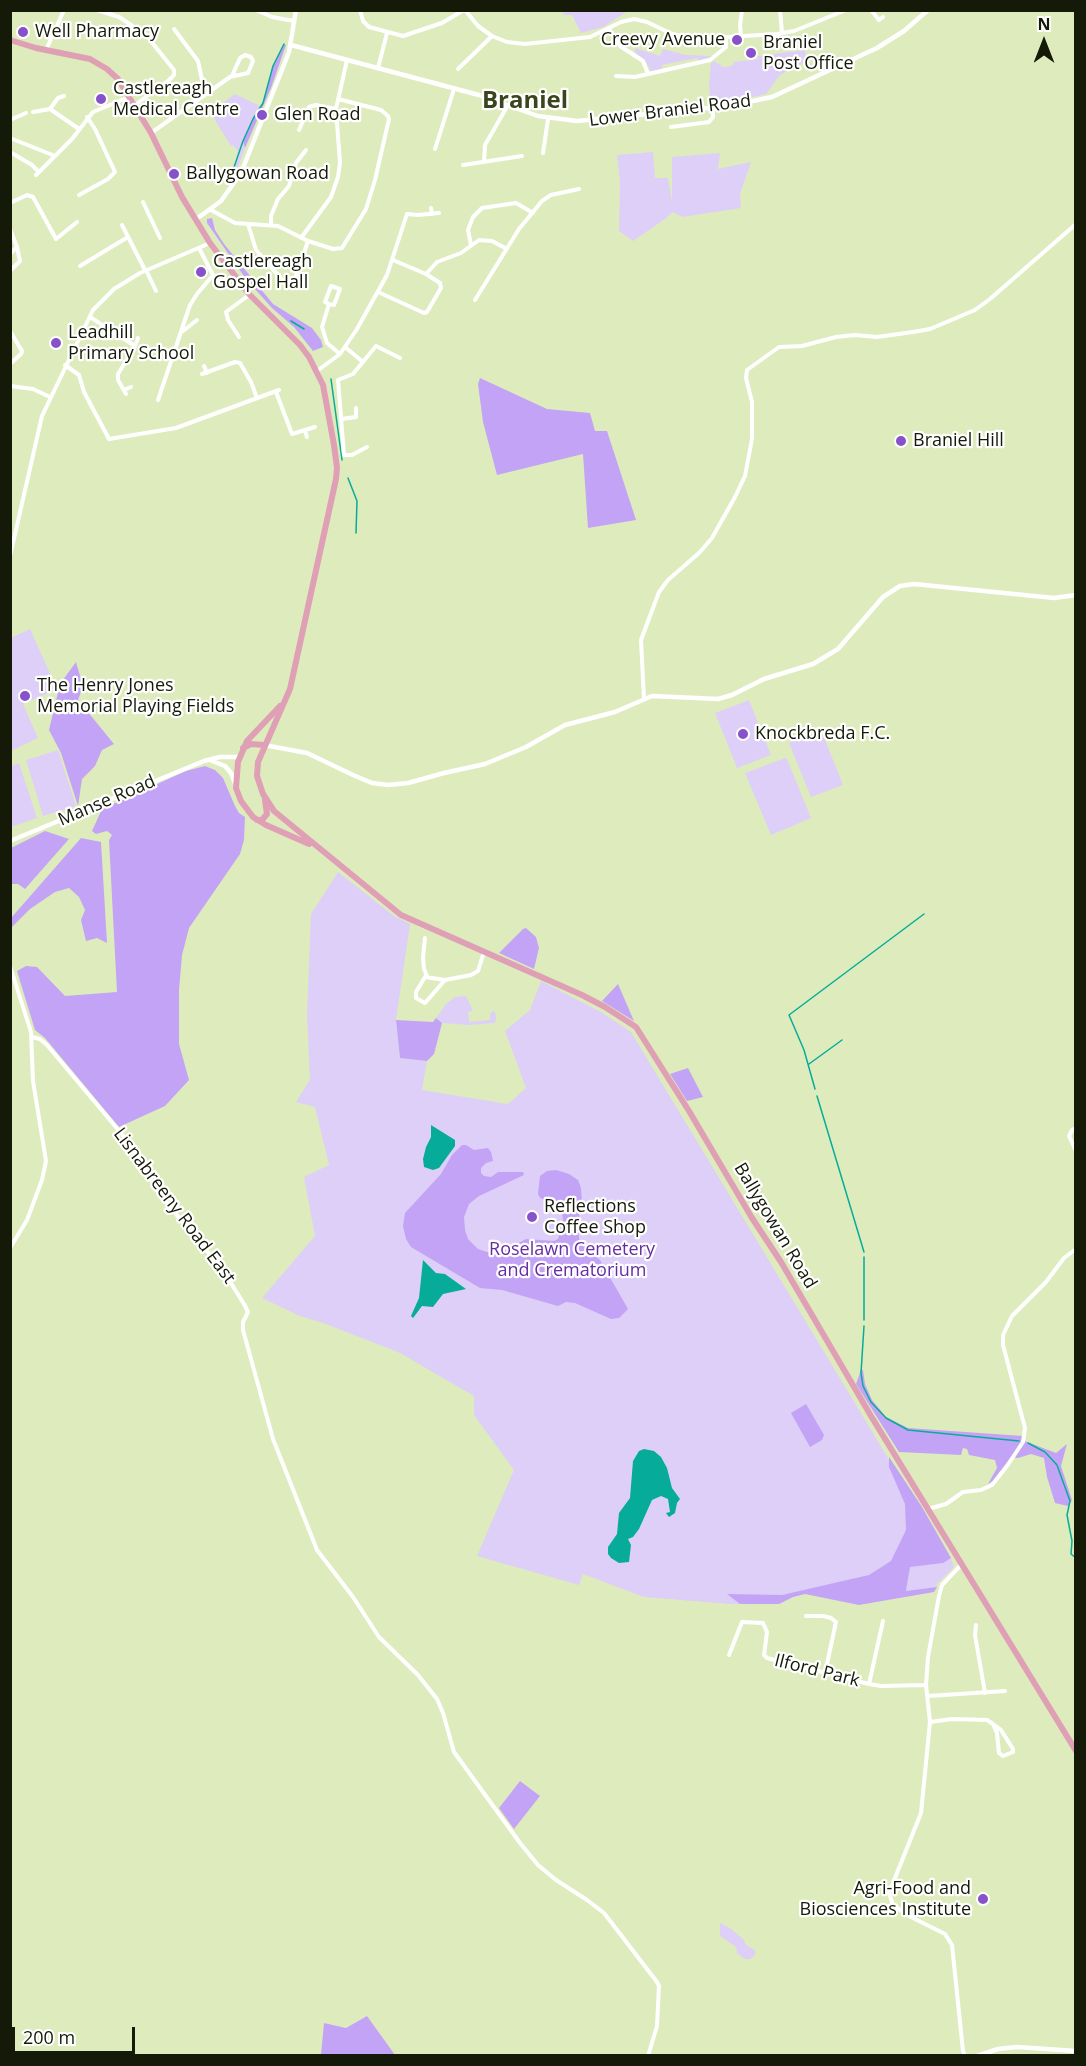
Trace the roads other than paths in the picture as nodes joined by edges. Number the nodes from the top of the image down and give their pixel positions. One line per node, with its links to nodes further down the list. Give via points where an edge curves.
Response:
1 (64, 10): 23 (street)
2 (98, 10): 35 (street, via 146,35 174,70 169,80)
3 (256, 10): 13 (street)
4 (296, 10): 13 (street)
5 (360, 10): 16 (street, via 366,25)
6 (464, 10): 16 (street, via 408,35); 18 (street)
7 (742, 10): 19 (street)
8 (780, 10): 17 (street)
9 (846, 10): 17 (street)
10 (871, 10): 12 (street, via 879,20)
11 (924, 12): 37 (street, Lower Braniel Road, via 877,48 779,93 753,102)
12 (883, 17)
13 (295, 21): 22 (street)
14 (174, 29): 31 (street, via 198,61 202,80)
15 (609, 29): 18 (street, via 582,39 530,44); 20 (street, via 634,19 681,37); 27 (street, via 620,46 643,61)
16 (387, 33): 25 (street)
17 (782, 33): 19 (street)
18 (492, 36): 26 (street)
19 (741, 37): 20 (street)
20 (726, 38): 27 (street, via 726,47 710,60)
21 (12, 39): 23 (main road)
22 (291, 45): 24 (street, Lower Braniel Road); 65 (street, via 241,173 228,194)
23 (46, 50): 33 (main road, via 99,64)
24 (347, 60): 25 (street, Lower Braniel Road); 34 (street)
25 (378, 68): 30 (street, Lower Braniel Road)
26 (458, 69)
27 (648, 74): 29 (street)
28 (232, 76): 28 (street, via 250,72 251,57 240,58); 31 (street)
29 (616, 76)
30 (454, 89): 36 (street, Lower Braniel Road); 50 (street)
31 (210, 90): 48 (street)
32 (64, 96): 38 (street)
33 (130, 97): 35 (main road); 42 (street)
34 (338, 99): 39 (street); 80 (street, via 385,112 389,123 366,209 344,245 333,249)
35 (135, 105): 48 (main road)
36 (508, 105): 43 (street, Lower Braniel Road); 56 (street, via 485,146)
37 (713, 108): 43 (street, Lower Braniel Road, via 584,121); 45 (street, via 709,122)
38 (50, 109): 40 (street); 46 (street)
39 (336, 109): 47 (street, via 309,107); 77 (street, via 339,177 331,197)
40 (33, 112)
41 (26, 113): 44 (street)
42 (87, 117): 46 (street); 61 (street, via 115,172)
43 (548, 118): 53 (street)
44 (10, 120)
45 (671, 127)
46 (79, 129): 54 (street)
47 (299, 130)
48 (151, 133): 69 (main road)
49 (10, 138): 54 (street)
50 (435, 149)
51 (306, 150): 74 (street, via 296,163 289,186 278,199)
52 (10, 152): 54 (street, via 32,165 37,173)
53 (543, 153)
54 (55, 156)
55 (522, 156): 56 (street)
56 (484, 162): 57 (street)
57 (463, 165)
58 (562, 184): 60 (street)
59 (579, 189): 60 (street)
60 (564, 192): 67 (street, via 546,197)
61 (79, 195)
62 (143, 202): 78 (street)
63 (10, 203): 79 (street, via 33,197)
64 (431, 208): 68 (street)
65 (211, 210): 69 (street); 73 (street, via 234,223)
66 (439, 213): 68 (street)
67 (533, 213): 83 (street, via 516,204 482,208 468,230); 86 (street)
68 (432, 214): 88 (street, via 407,214)
69 (195, 220): 81 (main road)
70 (77, 222): 79 (street)
71 (1076, 224): 127 (street, via 975,310 930,329 784,346 747,370 752,439 745,476 712,538 659,592 641,640)
72 (122, 225): 76 (street)
73 (248, 225): 74 (street); 80 (street, via 256,250 284,282 295,279)
74 (271, 225): 77 (street)
75 (10, 229): 84 (street)
76 (128, 237): 89 (street); 90 (street)
77 (301, 237): 80 (street)
78 (160, 238)
79 (56, 239): 82 (street)
80 (308, 241)
81 (210, 243): 85 (street); 95 (main road)
82 (50, 244)
83 (471, 244): 86 (street, via 488,240); 92 (street, via 461,253 437,262)
84 (17, 247): 87 (street); 91 (street, via 20,261)
85 (199, 248): 90 (street); 101 (street, via 213,275 193,299)
86 (507, 249): 96 (street)
87 (10, 254)
88 (393, 260): 92 (street); 94 (street)
89 (80, 266)
90 (146, 270): 93 (street); 98 (street, via 106,296)
91 (10, 272)
92 (426, 274): 94 (street, via 441,288 424,314)
93 (156, 291)
94 (378, 292): 105 (street)
95 (249, 294): 102 (street, via 226,312); 112 (main road, via 300,345)
96 (475, 300)
97 (329, 304): 97 (street, via 325,302 331,286 340,289 334,305); 106 (street, via 322,331 327,343)
98 (90, 317): 104 (street); 110 (street)
99 (197, 320): 101 (street)
100 (10, 331): 109 (street, via 22,352)
101 (183, 332): 117 (street)
102 (238, 337)
103 (138, 338): 104 (street)
104 (135, 346): 114 (street, via 118,374 125,392)
105 (345, 347): 106 (street); 108 (street)
106 (340, 354): 112 (street)
107 (400, 358): 108 (street, via 376,346)
108 (363, 362): 119 (street, via 353,374 338,380)
109 (10, 364)
110 (65, 365): 115 (street); 116 (street, via 79,375 109,439 176,428)
111 (204, 366): 116 (street, via 205,374 240,363)
112 (317, 371): 126 (main road, via 327,402 337,468 306,621)
113 (10, 386): 115 (street, via 33,389)
114 (131, 387)
115 (50, 397): 124 (street, via 39,424)
116 (257, 398): 121 (street, via 278,391 292,434)
117 (158, 400)
118 (356, 408): 119 (street, via 356,417)
119 (341, 419): 123 (street, via 344,454)
120 (315, 427): 121 (street)
121 (305, 431): 122 (street)
122 (307, 437)
123 (367, 447)
124 (10, 556)
125 (1076, 595): 127 (street, via 1054,598 914,584 900,586 883,597 838,649 813,664 770,676 717,699)
126 (285, 699): 128 (main road); 129 (main road)
127 (645, 699): 128 (street, via 615,712 565,725 485,764 398,785 363,780 307,753 276,746)
128 (263, 748): 129 (main road, via 251,744); 133 (main road, via 257,776)
129 (243, 749): 130 (main road)
130 (239, 757): 131 (street, Manse Road); 132 (main road)
131 (204, 761): 132 (street, via 225,766); 135 (street, Manse Road)
132 (236, 788): 134 (main road, Ballygowan Road)
133 (262, 794): 134 (main road, via 267,814); 136 (main road, Ballygowan Road, via 274,811)
134 (257, 820): 136 (main road, Ballygowan Road)
135 (10, 841)
136 (323, 852): 138 (main road, Ballygowan Road, via 401,915)
137 (425, 938): 140 (street)
138 (484, 952): 141 (street, via 478,971); 147 (main road, Ballygowan Road, via 590,999 636,1027)
139 (10, 966): 142 (street)
140 (427, 976): 141 (street); 141 (street, via 416,992 416,998 425,1003)
141 (445, 980)
142 (32, 1037): 145 (street, via 32,1076 46,1161 27,1220); 163 (street, Lisnabreeny Road East, via 47,1045 131,1145 159,1194 222,1269 244,1304 248,1312 243,1329 270,1430 317,1550 379,1637 437,1699 453,1752 520,1843 556,1880 604,1913 657,1982 657,2026)
143 (1076, 1128): 144 (street, via 1069,1136)
144 (1076, 1151)
145 (10, 1248)
146 (1076, 1249): 147 (street, via 1012,1316 1003,1335 1026,1428 1023,1442 992,1485 963,1492 946,1504)
147 (927, 1509): 148 (main road, Ballygowan Road)
148 (962, 1565): 155 (street, via 940,1590); 161 (main road, Ballygowan Road)
149 (806, 1616): 153 (street, via 823,1616 836,1622)
150 (883, 1621): 154 (street)
151 (976, 1625): 157 (street)
152 (729, 1655): 153 (street, Ilford Park, via 742,1622 763,1623 768,1641 766,1657)
153 (825, 1673): 154 (street, Ilford Park)
154 (869, 1684): 155 (street, Ilford Park)
155 (926, 1685): 158 (street)
156 (1005, 1692): 157 (street)
157 (985, 1693): 158 (street)
158 (928, 1696): 159 (street)
159 (930, 1722): 160 (street, via 973,1719); 164 (street, via 921,1813 889,1898 911,1917 945,1934 952,1945)
160 (993, 1724): 160 (street, via 1001,1730 1013,1752 1003,1756 999,1753)
161 (1076, 1751)
162 (1075, 2053): 165 (street, via 1017,2047)
163 (648, 2055)
164 (965, 2055)
165 (977, 2055)

